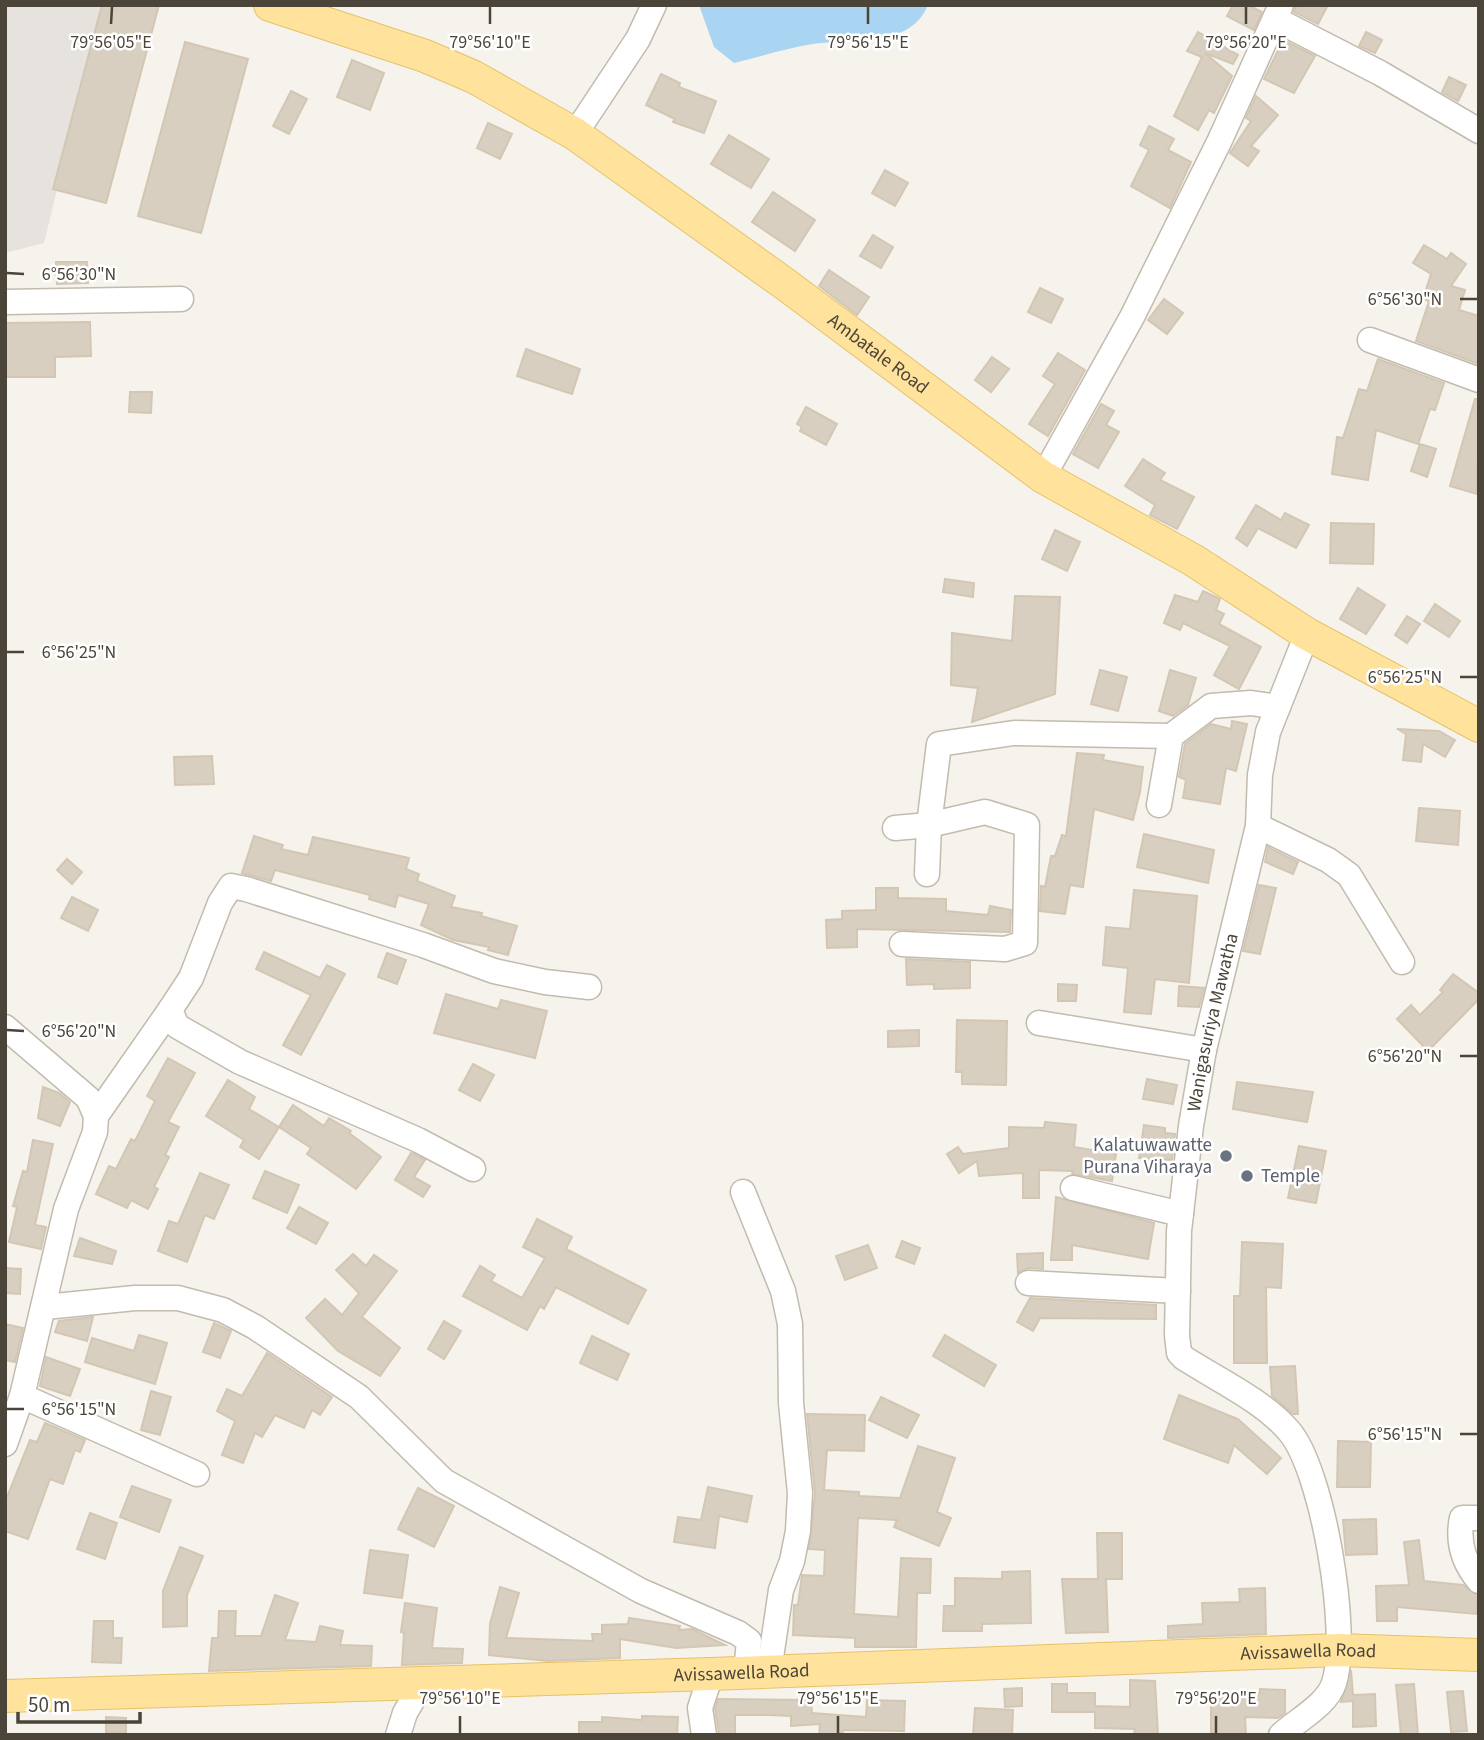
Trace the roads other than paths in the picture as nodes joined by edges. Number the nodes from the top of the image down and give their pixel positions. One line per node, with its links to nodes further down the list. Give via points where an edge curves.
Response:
1 (270, 5): 5 (main road, Ambatale Road, via 425,56 474,77)
2 (654, 5): 5 (street, via 638,39)
3 (1278, 12): 4 (street); 10 (street, via 1138,305)
4 (1479, 131)
5 (575, 134): 10 (main road, Ambatale Road)
6 (181, 299): 7 (street)
7 (5, 302)
8 (1370, 340): 9 (street)
9 (1479, 380)
10 (1042, 477): 11 (main road, Ambatale Road, via 1193,561)
11 (1307, 634): 12 (street, Wanigasuriya Mawatha); 13 (main road, Ambatale Road)
12 (1278, 707): 14 (street, via 1251,703 1211,706); 17 (street, Wanigasuriya Mawatha, via 1260,775)
13 (1479, 726)
14 (1171, 736): 15 (street); 16 (street, via 1014,733 939,744)
15 (1159, 805)
16 (929, 825): 18 (street); 19 (street); 20 (street, via 985,812 1027,825 1025,943 1005,949)
17 (1258, 826): 21 (street, via 1349,875); 26 (street, Wanigasuriya Mawatha)
18 (895, 828)
19 (927, 874)
20 (902, 944)
21 (1402, 962)
22 (589, 988): 23 (street, via 494,971 424,944 231,886 191,978)
23 (170, 1010): 27 (street); 28 (street, via 177,1026 240,1062)
24 (1039, 1023): 26 (street)
25 (5, 1027): 27 (street, via 88,1098)
26 (1204, 1050): 31 (street, Wanigasuriya Mawatha)
27 (96, 1116): 34 (street, via 95,1132 58,1239)
28 (473, 1169)
29 (1073, 1188): 31 (street)
30 (743, 1192): 42 (street, via 783,1291 790,1324 791,1403 800,1493 792,1561)
31 (1181, 1214): 33 (street, Wanigasuriya Mawatha)
32 (1028, 1283): 33 (street)
33 (1178, 1291): 40 (street, Wanigasuriya Mawatha, via 1180,1353 1277,1419 1302,1451 1334,1580)
34 (45, 1307): 35 (street); 42 (street, via 178,1298 234,1315 359,1396 444,1481 640,1591 749,1641)
35 (22, 1396): 36 (street); 37 (street)
36 (6, 1442)
37 (197, 1474)
38 (1479, 1518): 39 (street, via 1462,1518 1457,1538 1469,1570)
39 (1479, 1581)
40 (1339, 1650): 41 (main road, Avissawella Road); 42 (main road, Avissawella Road); 48 (street, via 1334,1686)
41 (1479, 1655)
42 (758, 1672): 43 (main road, Avissawella Road)
43 (711, 1674): 44 (main road, Avissawella Road); 47 (street, via 700,1708)
44 (423, 1682): 45 (main road, Avissawella Road); 46 (street)
45 (5, 1696)
46 (398, 1735)
47 (704, 1735)
48 (1281, 1735)

